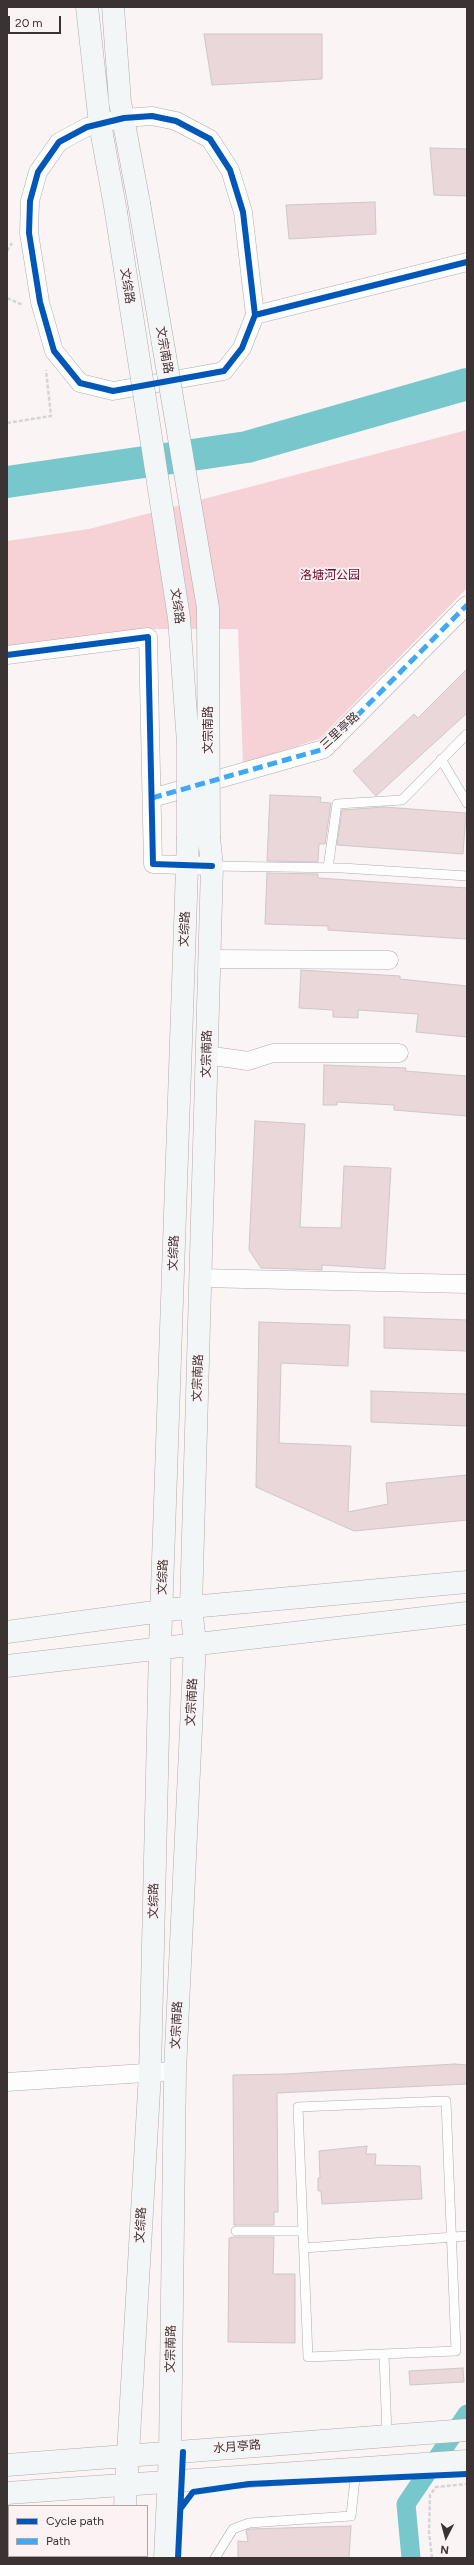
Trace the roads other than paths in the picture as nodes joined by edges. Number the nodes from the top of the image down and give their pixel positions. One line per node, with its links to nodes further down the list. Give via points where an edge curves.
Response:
1 (87, 7): 4 (main road, 文综路)
2 (113, 7): 3 (main road, 文宗南路, via 120,102)
3 (124, 118): 4 (street); 6 (street, via 152,116 176,121 210,138 230,170 243,212); 13 (main road, 文宗南路, bridge, via 208,608)
4 (100, 124): 6 (street, via 87,127 59,142 38,172 30,201 28,233 40,302 54,350 80,383 113,391 224,370 242,348); 13 (main road, 文综路, bridge, via 179,618)
5 (467, 262): 6 (street)
6 (256, 315)
7 (467, 606): 11 (street, 三里亭路, via 324,750)
8 (7, 655): 11 (street, via 148,637)
9 (467, 734): 10 (lane)
10 (441, 759): 12 (lane); 16 (lane, via 402,800 337,804)
11 (152, 798): 14 (street, via 153,864)
12 (467, 803)
13 (198, 839): 14 (main road, 文综路); 15 (main road, 文宗南路)
14 (188, 865): 15 (street); 26 (main road, 文综路)
15 (212, 866): 16 (lane); 18 (main road, 文宗南路)
16 (328, 868): 17 (lane)
17 (467, 876)
18 (209, 959): 19 (street); 21 (main road, 文宗南路)
19 (389, 960)
20 (399, 1053): 21 (street, via 273,1053 248,1061)
21 (206, 1055): 22 (main road, 文宗南路)
22 (200, 1278): 23 (street); 25 (main road, 文宗南路)
23 (467, 1284)
24 (467, 1582): 25 (main road)
25 (191, 1607): 26 (main road); 29 (main road, 文宗南路)
26 (162, 1611): 28 (main road); 30 (main road, 文综路)
27 (467, 1613): 29 (main road)
28 (7, 1632)
29 (195, 1643): 30 (main road); 32 (main road, 文宗南路)
30 (160, 1647): 31 (main road); 33 (main road, 文综路)
31 (7, 1666)
32 (175, 2071): 33 (street); 43 (main road, 文宗南路)
33 (150, 2073): 34 (street); 44 (main road, 文综路)
34 (7, 2082)
35 (303, 2231): 36 (lane); 38 (lane, via 298,2107 446,2101); 39 (lane)
36 (236, 2232)
37 (467, 2236): 38 (lane)
38 (451, 2238): 39 (lane); 40 (lane, via 456,2351)
39 (304, 2248): 40 (lane, via 308,2357)
40 (384, 2354): 42 (lane)
41 (466, 2430): 42 (main road, 水月亭路)
42 (397, 2435): 43 (main road, 水月亭路)
43 (170, 2453): 44 (main road, 水月亭路); 48 (main road, 文宗南路)
44 (127, 2456): 46 (main road, 水月亭路); 49 (main road, 文综路)
45 (467, 2461): 48 (main road)
46 (7, 2465)
47 (355, 2478): 53 (lane, via 351,2516 249,2523 233,2529)
48 (169, 2481): 49 (main road); 52 (main road, 文宗南路)
49 (126, 2484): 50 (main road); 51 (main road, 文综路)
50 (7, 2493)
51 (125, 2505)
52 (165, 2558)
53 (215, 2558)

